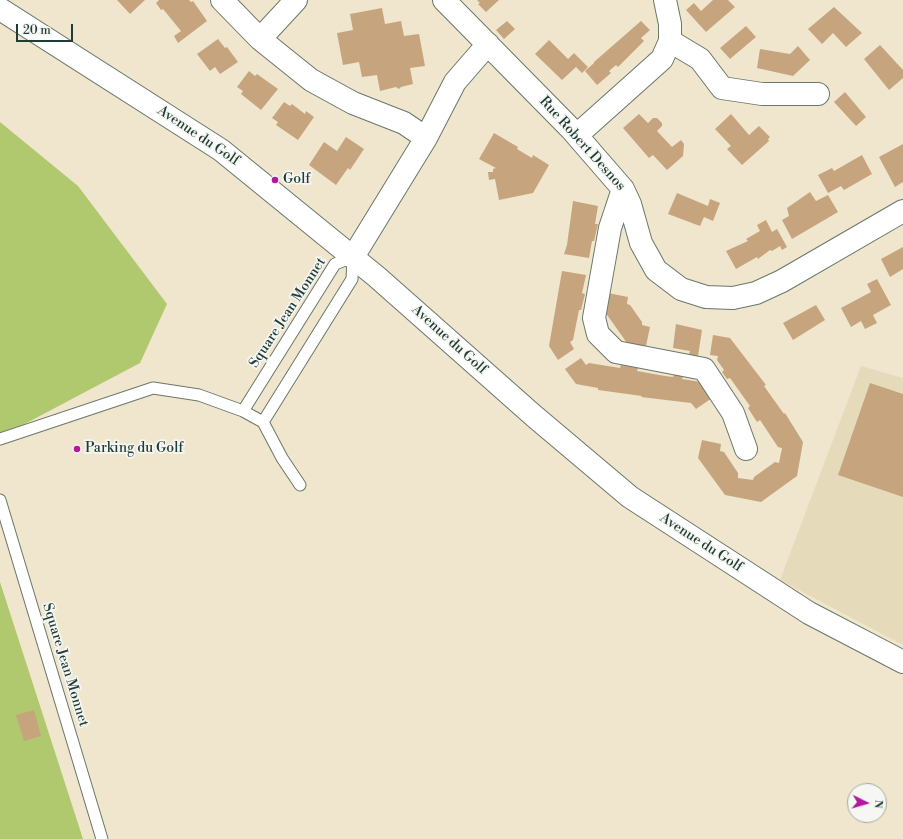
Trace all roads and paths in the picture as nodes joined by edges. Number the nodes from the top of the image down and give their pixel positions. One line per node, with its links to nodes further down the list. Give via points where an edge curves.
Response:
1 (222, 0): 6 (street)
2 (296, 0): 6 (street)
3 (444, 0): 8 (street, Rue Robert Desnos)
4 (665, 0): 7 (street, via 670,24)
5 (0, 9): 14 (street, Avenue du Golf, via 221,150)
6 (260, 39): 11 (street, via 311,80 352,103 404,123)
7 (670, 41): 9 (street, via 700,60 722,88 762,94); 10 (street, via 662,59)
8 (488, 44): 10 (street, Rue Robert Desnos); 11 (street, via 455,82)
9 (818, 94)
10 (577, 135): 12 (street, Rue Robert Desnos)
11 (426, 138): 14 (street)
12 (624, 189): 13 (street, Rue Robert Desnos, via 641,243 656,270 681,289 706,297 733,298 756,293 782,281); 18 (street, via 610,228 594,318 598,334 616,352 704,369 733,414)
13 (903, 211)
14 (353, 257): 15 (lane, Square Jean Monnet, via 335,264); 16 (lane, via 352,279); 21 (street, Avenue du Golf, via 630,497 809,613)
15 (243, 411): 16 (lane); 17 (lane, via 198,395 153,388)
16 (263, 422): 19 (lane)
17 (0, 439)
18 (746, 449)
19 (300, 485)
20 (0, 500): 22 (lane, Square Jean Monnet)
21 (903, 662)
22 (102, 839)

